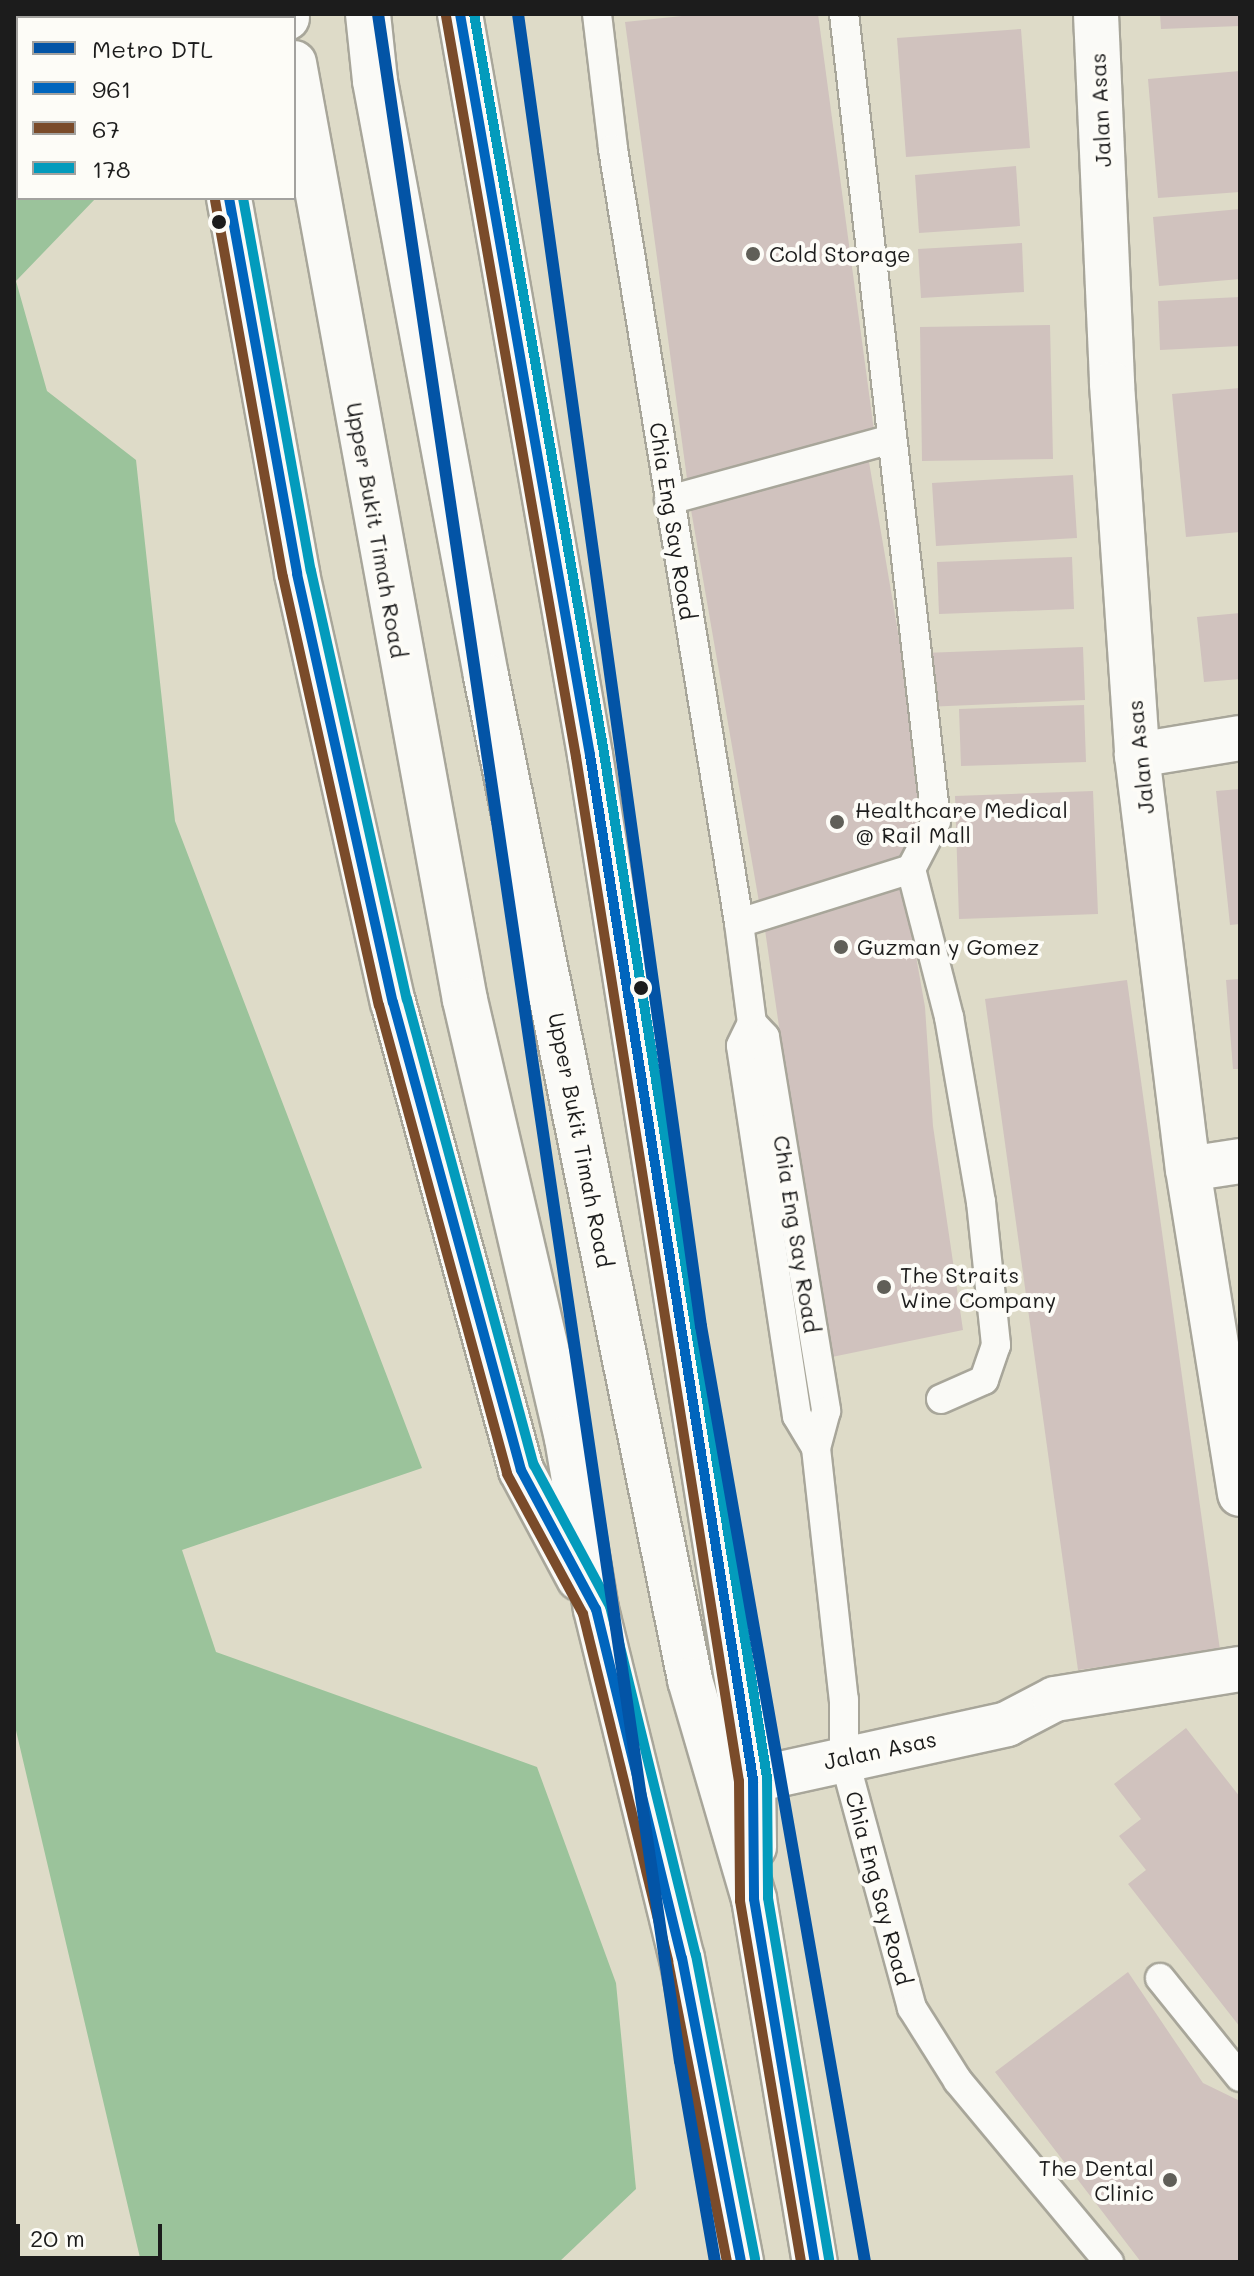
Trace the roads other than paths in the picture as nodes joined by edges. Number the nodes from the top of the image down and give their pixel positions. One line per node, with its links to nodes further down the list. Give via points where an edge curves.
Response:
1 (368, 14): 24 (main road, Upper Bukit Timah Road, via 375,81 480,644 690,1680)
2 (460, 14): 23 (main road, via 590,755)
3 (844, 14): 8 (lane)
4 (1096, 14): 11 (main road, Jalan Asas, via 1112,384)
5 (605, 16): 9 (lane, Chia Eng Say Road)
6 (296, 74): 18 (main road, Upper Bukit Timah Road, via 465,1000 567,1438)
7 (229, 200): 18 (main road, via 297,574 393,1002 521,1470)
8 (892, 439): 9 (lane); 12 (lane, via 936,821)
9 (669, 500): 13 (lane, Chia Eng Say Road)
10 (1240, 738): 11 (main road)
11 (1137, 755): 15 (main road, Jalan Asas)
12 (911, 869): 13 (lane); 16 (lane, via 949,1017 981,1202 996,1345 984,1380)
13 (739, 923): 22 (lane, Chia Eng Say Road, via 752,1023 741,1046 797,1416 816,1448 844,1700)
14 (1240, 1161): 15 (main road)
15 (1188, 1169): 17 (main road, Jalan Asas)
16 (941, 1399)
17 (1240, 1494)
18 (596, 1609): 27 (main road, Upper Bukit Timah Road, via 682,1958)
19 (1240, 1669): 21 (main road, Jalan Asas, via 1055,1699)
20 (1240, 1697): 21 (main road, Jalan Asas, via 1064,1728)
21 (1007, 1724): 22 (main road, Jalan Asas)
22 (844, 1758): 23 (main road, Jalan Asas); 29 (lane, Chia Eng Say Road, via 912,2008 958,2081)
23 (753, 1780): 24 (main road)
24 (754, 1899): 28 (main road, Upper Bukit Timah Road)
25 (1160, 1978): 26 (lane)
26 (1240, 2077)
27 (741, 2262)
28 (815, 2262)
29 (1109, 2262)

